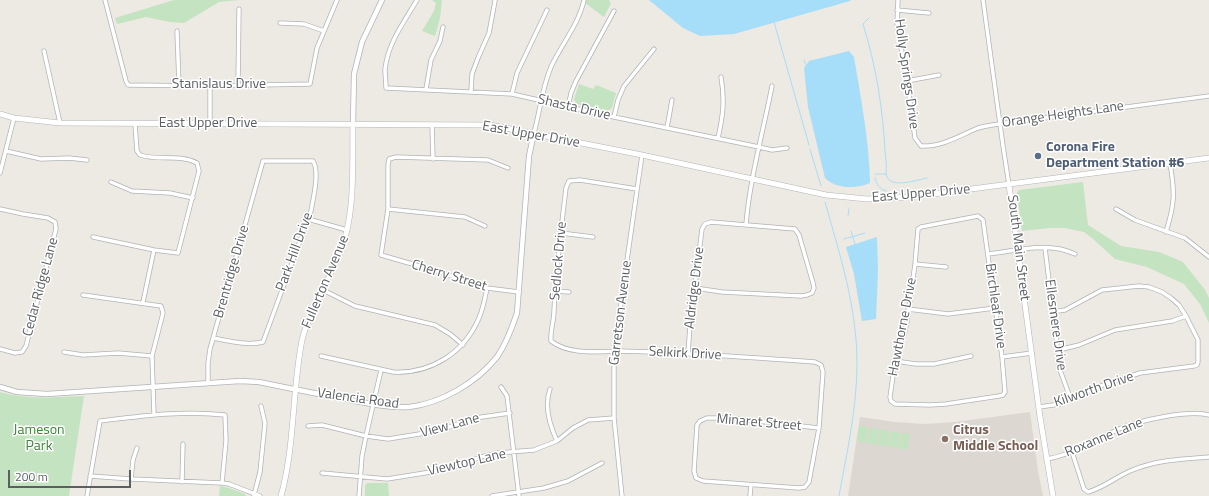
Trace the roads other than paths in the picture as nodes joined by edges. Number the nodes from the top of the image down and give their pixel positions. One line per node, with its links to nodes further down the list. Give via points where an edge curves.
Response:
1 (105, 0): 23 (street, Stanislaus Drive, via 128,85)
2 (337, 0): 17 (street)
3 (382, 0): 40 (street, Fullerton Avenue, via 358,55 354,74)
4 (417, 0): 27 (street, Shasta Drive, via 389,51 385,69 386,88)
5 (584, 0): 32 (street, Valencia Road, via 579,16 551,66)
6 (898, 0): 11 (street, Holly Springs Drive)
7 (983, 0): 41 (street, South Main Street)
8 (495, 1): 28 (street, via 489,33 472,74)
9 (239, 10): 24 (street)
10 (547, 10): 29 (street, via 517,72)
11 (897, 10): 13 (street); 22 (street, Holly Springs Drive, via 897,24)
12 (614, 11): 33 (street, via 576,81)
13 (929, 13)
14 (280, 23): 17 (street, via 304,24)
15 (443, 27): 27 (street, via 431,60)
16 (177, 31): 23 (street)
17 (324, 31): 24 (street, Stanislaus Drive, via 317,48 310,84)
18 (654, 49): 35 (street, via 624,86)
19 (44, 51): 37 (street)
20 (939, 75): 22 (street)
21 (721, 77): 45 (street, via 724,94)
22 (908, 81): 46 (street, Holly Springs Drive, via 915,138)
23 (179, 85): 25 (street, Stanislaus Drive)
24 (238, 85): 25 (street, Stanislaus Drive)
25 (210, 86): 39 (street)
26 (772, 86): 47 (street)
27 (426, 89): 28 (street, Shasta Drive)
28 (471, 91): 29 (street, Shasta Drive)
29 (512, 94): 32 (street, Shasta Drive)
30 (1209, 96): 41 (street, Orange Heights Lane)
31 (672, 100): 43 (street)
32 (541, 101): 33 (street, Shasta Drive); 44 (street, Valencia Road)
33 (568, 107): 35 (street, Shasta Drive)
34 (0, 114): 36 (main road, East Upper Drive)
35 (614, 117): 43 (street, Shasta Drive)
36 (14, 118): 37 (main road, East Upper Drive); 49 (street)
37 (60, 123): 38 (main road, East Upper Drive)
38 (135, 124): 39 (main road, East Upper Drive); 62 (street, via 137,151 140,155 148,158 190,160 197,164 199,170)
39 (210, 124): 40 (main road, East Upper Drive)
40 (353, 124): 42 (main road, East Upper Drive); 70 (main road, Fullerton Avenue, via 351,202)
41 (999, 124): 46 (street, Orange Heights Lane, via 980,128 932,146); 60 (street, South Main Street)
42 (432, 125): 44 (main road, East Upper Drive, via 490,125); 52 (street)
43 (666, 128): 45 (street, Shasta Drive)
44 (534, 133): 50 (main road, East Upper Drive); 87 (street, Valencia Road, via 529,156)
45 (718, 138): 47 (street, Shasta Drive)
46 (921, 146)
47 (759, 147): 48 (street, Shasta Drive, via 772,150); 58 (street)
48 (787, 148)
49 (6, 151): 53 (street, via 41,159); 57 (street)
50 (642, 155): 58 (main road, East Upper Drive); 61 (street, Garretson Avenue)
51 (1209, 158): 55 (main road, East Upper Drive)
52 (432, 159): 56 (street, via 488,160); 64 (street, via 396,157 389,160)
53 (87, 160)
54 (313, 161): 66 (street, Park Hill Drive, via 316,165 314,195); 95 (street, Brentridge Drive, via 264,161)
55 (1170, 163): 60 (main road, East Upper Drive); 71 (street, via 1175,198)
56 (508, 168)
57 (0, 173)
58 (752, 179): 60 (main road, East Upper Drive, via 826,195 866,199 910,197); 67 (street)
59 (111, 182): 62 (street, via 132,191 170,193)
60 (1009, 184): 77 (main road, South Main Street)
61 (637, 190): 72 (street, Sedlock Drive, via 580,180 569,181); 101 (street, Garretson Avenue)
62 (193, 198): 76 (street, via 178,253)
63 (0, 208): 98 (street, Cedar Ridge Lane, via 48,218 55,222 56,229 26,346 22,352 15,353)
64 (388, 209): 68 (street, via 465,217); 83 (street, Cherry Street, via 380,255)
65 (1116, 209): 71 (street, via 1135,220)
66 (308, 219): 70 (street); 95 (street, Park Hill Drive, via 263,342 230,342)
67 (746, 224): 84 (street, Aldridge Drive, via 705,224 702,229); 84 (street, via 795,229 814,283 812,293 801,296)
68 (485, 226)
69 (918, 229): 78 (street, Birchleaf Drive, via 978,216 983,220); 81 (street, Hawthorne Drive)
70 (347, 230): 85 (main road, Fullerton Avenue, via 340,254)
71 (1166, 232): 80 (street, via 1185,238)
72 (561, 233): 74 (street); 86 (street, Sedlock Drive)
73 (94, 237): 76 (street)
74 (593, 237)
75 (1045, 248): 77 (street); 79 (street); 93 (street, Ellesmere Drive)
76 (154, 250): 90 (street)
77 (1018, 251): 78 (street); 102 (main road, South Main Street)
78 (988, 254): 91 (street, Birchleaf Drive)
79 (1075, 254)
80 (1209, 257)
81 (915, 264): 82 (street); 92 (street, Hawthorne Drive)
82 (946, 267)
83 (487, 288): 87 (street, Cherry Street); 97 (street, via 480,317)
84 (695, 288): 103 (street, Aldridge Drive)
85 (323, 290): 97 (street, via 355,306 435,326); 115 (main road, Fullerton Avenue, via 302,339)
86 (555, 291): 88 (street); 96 (street, Sedlock Drive)
87 (519, 292): 118 (street, Valencia Road, via 517,313 510,333 497,357 478,376 458,391 437,400 409,407)
88 (569, 292)
89 (83, 295): 90 (street)
90 (143, 302): 104 (street, via 161,306 163,313)
91 (995, 308): 92 (street, via 948,314); 107 (street, Birchleaf Drive)
92 (908, 309): 108 (street, Hawthorne Drive, via 904,335)
93 (1052, 312): 94 (street, via 1069,308 1102,290 1139,286 1149,287 1166,295 1179,305); 99 (street, Ellesmere Drive)
94 (1186, 316): 99 (street, via 1172,321 1115,330 1079,346); 116 (street, Kilworth Drive, via 1198,340 1197,365 1120,379)
95 (213, 338): 110 (street, Brentridge Drive, via 208,363)
96 (551, 341): 101 (street, Selkirk Drive, via 557,346 578,351)
97 (463, 344): 109 (street, via 444,360 425,369 404,373)
98 (0, 349)
99 (1058, 350): 116 (street, Ellesmere Drive, via 1060,370)
100 (64, 352): 104 (street, via 83,355 118,353)
101 (614, 352): 103 (street, Selkirk Drive); 124 (street, Garretson Avenue)
102 (1032, 353): 107 (street); 120 (main road, South Main Street)
103 (688, 354): 126 (street, Selkirk Drive, via 815,362 820,365 823,372)
104 (152, 356): 113 (street)
105 (321, 356): 109 (street)
106 (971, 356): 108 (street, via 934,364)
107 (1002, 357): 117 (street, Birchleaf Drive, via 1005,392 1003,395 930,405 895,404)
108 (895, 361): 117 (street, Hawthorne Drive)
109 (382, 370): 118 (street)
110 (208, 383): 113 (street, Valencia Road); 115 (street, Valencia Road, via 259,382)
111 (501, 386): 121 (street, via 507,396)
112 (0, 387): 113 (street, Valencia Road, via 17,392 47,394)
113 (152, 387): 122 (street)
114 (550, 389): 128 (street, via 546,399 549,426)
115 (295, 390): 118 (street, Valencia Road); 147 (main road, Fullerton Avenue, via 286,476)
116 (1071, 400): 120 (street, Kilworth Drive)
117 (891, 401)
118 (374, 404): 127 (street)
119 (261, 406): 144 (street, via 265,423 260,472)
120 (1039, 407): 134 (main road, South Main Street)
121 (510, 414): 127 (street, View Lane, via 475,418 438,431 388,439); 131 (street)
122 (154, 415): 137 (street, via 100,421); 141 (street, via 225,415 226,441)
123 (1209, 415): 132 (street, Roxanne Lane, via 1200,413 1146,420 1120,429)
124 (614, 418): 128 (street, Viewtop Lane, via 588,420); 150 (street, Garretson Avenue)
125 (308, 426): 127 (street, View Lane, via 322,426)
126 (819, 428): 142 (street, via 805,487); 142 (street, Minaret Street, via 730,418 707,418 700,421 697,426 694,471 696,478 703,481)
127 (366, 436): 138 (street)
128 (557, 440): 131 (street, Viewtop Lane, via 534,450)
129 (183, 444): 140 (street)
130 (137, 448): 139 (street)
131 (514, 452): 138 (street, Viewtop Lane, via 481,457 437,471 387,479); 143 (street)
132 (1072, 452): 133 (street, via 1084,489 1088,492 1147,464); 134 (street, Roxanne Lane)
133 (1209, 457)
134 (1046, 459): 152 (main road, South Main Street)
135 (602, 463): 143 (street, via 568,481)
136 (322, 472): 138 (street, Viewtop Lane)
137 (90, 476): 139 (street); 145 (street)
138 (360, 477): 148 (street)
139 (131, 479): 140 (street)
140 (182, 482): 141 (street)
141 (222, 483): 144 (street)
142 (751, 485): 151 (street)
143 (519, 494): 149 (street)
144 (254, 495): 146 (street)
145 (87, 496)
146 (260, 496)
147 (281, 496)
148 (359, 496)
149 (492, 496)
150 (622, 496)
151 (750, 496)
152 (1053, 496)

